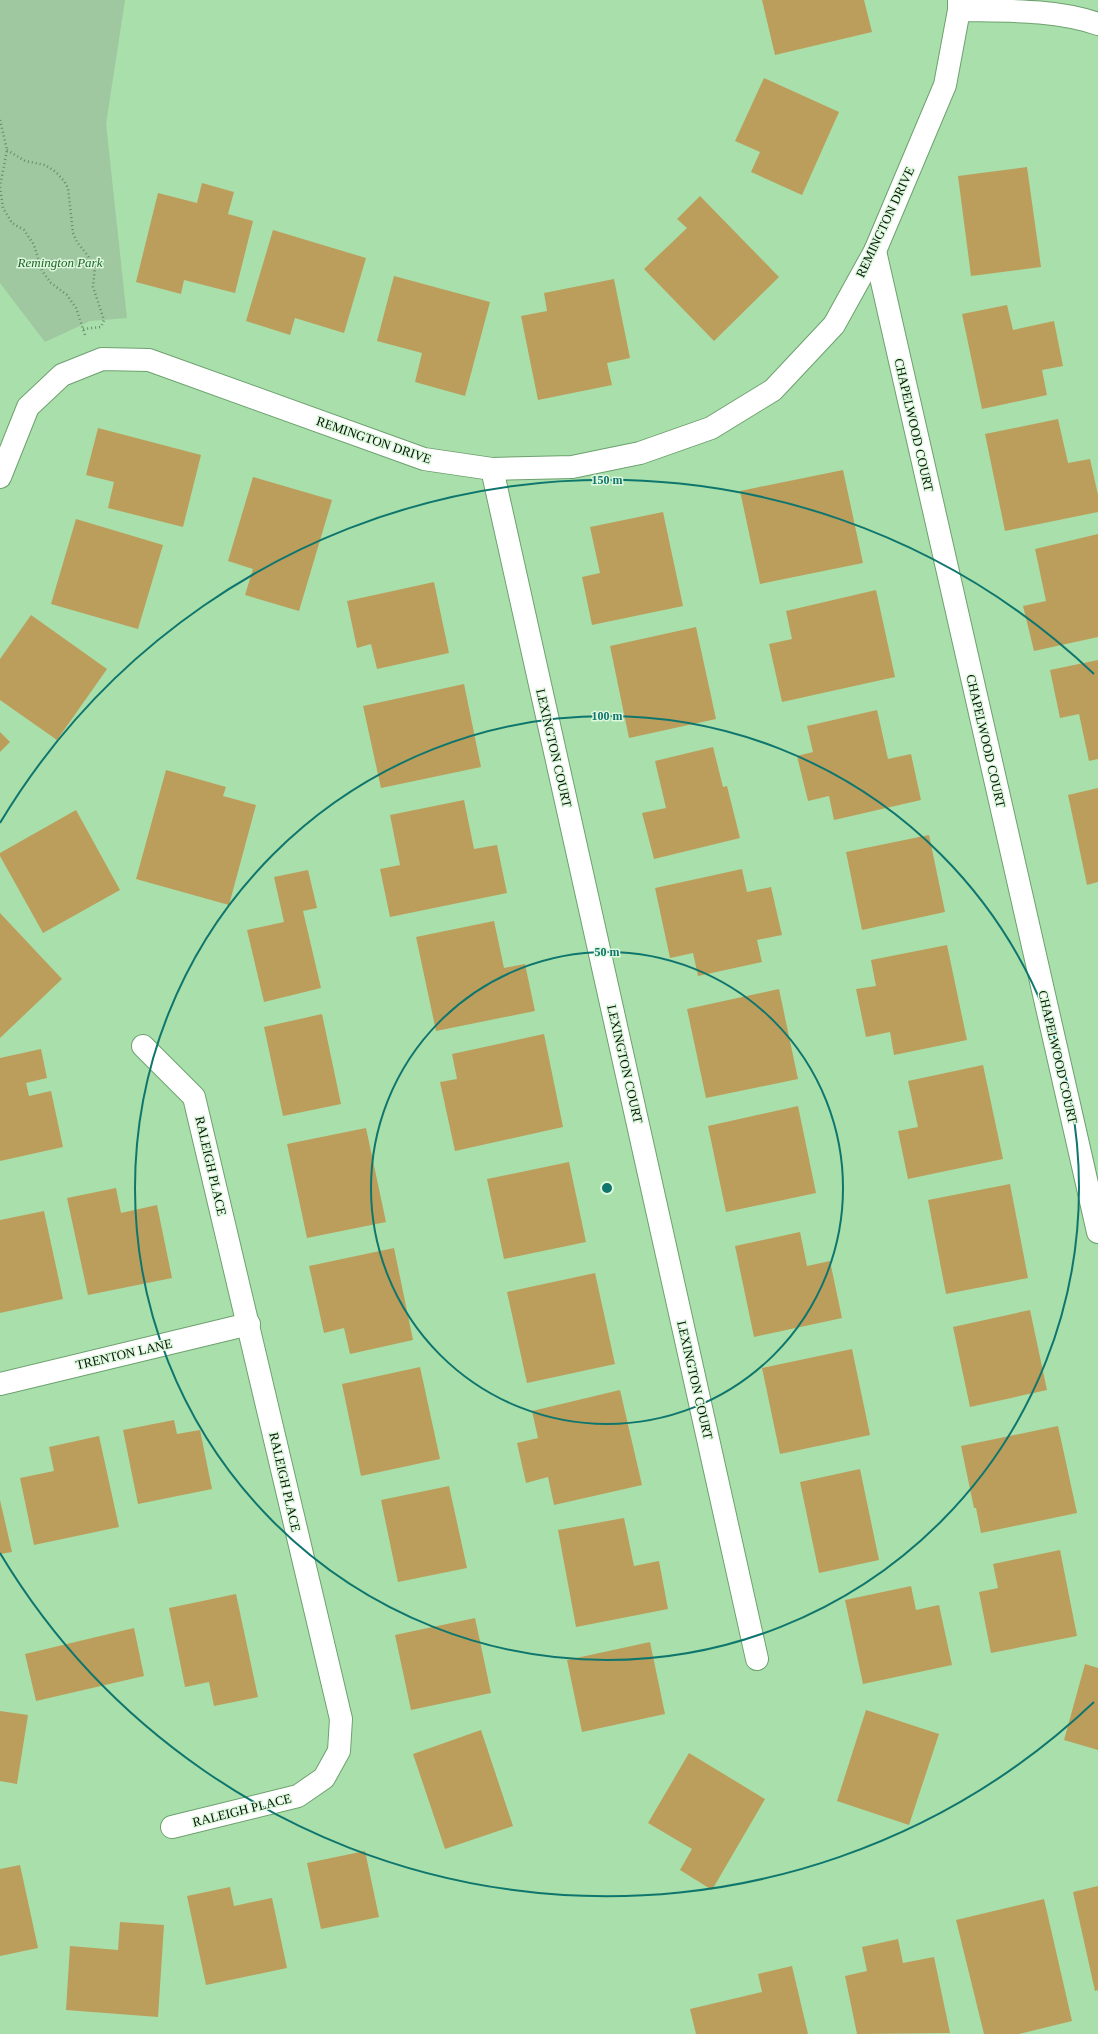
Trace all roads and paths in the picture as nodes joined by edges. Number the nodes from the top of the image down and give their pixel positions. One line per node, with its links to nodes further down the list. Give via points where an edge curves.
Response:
1 (959, 5): 2 (street, via 1032,12); 6 (street, REMINGTON DRIVE, via 945,85)
2 (1098, 24)
3 (0, 120): 4 (path)
4 (7, 150): 5 (path); 7 (path, via 25,161 45,165 56,172 68,188 73,233 95,268 93,287 104,320 101,327)
5 (0, 187): 7 (path, via 3,208 12,223 24,230 34,245 42,271 52,283 67,294 76,308)
6 (875, 251): 9 (street, REMINGTON DRIVE, via 834,325 773,390 711,428 640,452 572,467); 12 (street, CHAPELWOOD COURT)
7 (83, 329): 8 (path)
8 (94, 362): 9 (street, REMINGTON DRIVE, via 102,359 149,360 424,459); 10 (street, REMINGTON DRIVE, via 62,375 28,407)
9 (492, 469): 15 (street, LEXINGTON COURT)
10 (0, 477)
11 (142, 1046): 13 (street, RALEIGH PLACE, via 194,1097)
12 (1098, 1232)
13 (249, 1324): 14 (street, TRENTON LANE); 16 (street, RALEIGH PLACE, via 341,1719 339,1751 324,1778 298,1796)
14 (0, 1384)
15 (757, 1659)
16 (172, 1827)

